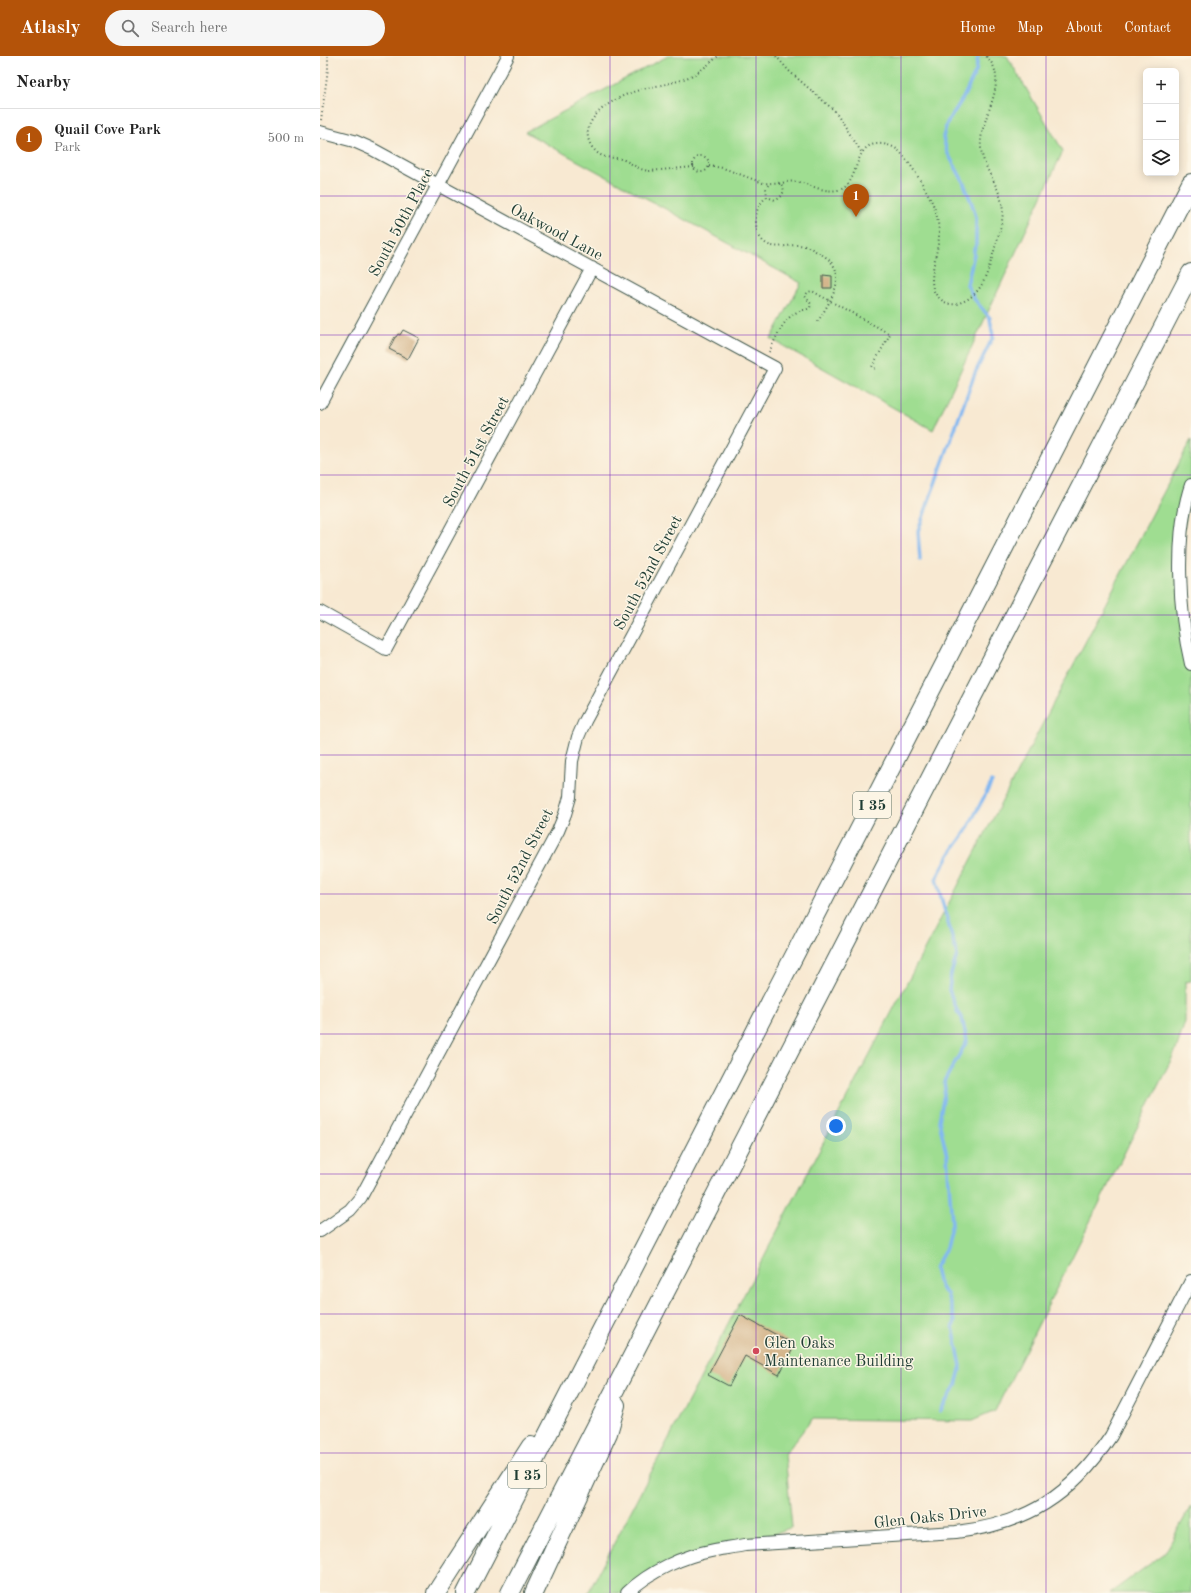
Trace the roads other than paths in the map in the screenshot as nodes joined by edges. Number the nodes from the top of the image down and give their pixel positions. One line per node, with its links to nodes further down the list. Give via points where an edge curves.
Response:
1 (508, 56): 4 (street, South 50th Place)
2 (320, 132): 4 (street, Oakwood Lane, via 366,146)
3 (1191, 183): 14 (highway, I 35)
4 (438, 185): 5 (street, Oakwood Lane); 8 (street, South 50th Place)
5 (592, 268): 7 (street, Oakwood Lane); 10 (street, South 51st Street, via 386,648)
6 (1191, 273): 15 (highway, I 35)
7 (775, 368): 12 (street, South 52nd Street, via 585,721 572,761 570,797 558,831 361,1197 350,1210)
8 (320, 403)
9 (1191, 485): 11 (street, via 1183,524 1180,581 1182,615)
10 (320, 612)
11 (1191, 664)
12 (320, 1231)
13 (1191, 1281): 20 (street, Glen Oaks Drive, via 1111,1436 1081,1475 1045,1504 1023,1516 979,1530 745,1545 715,1550 671,1564 650,1575)
14 (589, 1356): 16 (highway); 17 (highway, I 35)
15 (625, 1371): 18 (highway, I 35); 19 (highway, via 608,1433)
16 (436, 1593)
17 (466, 1593)
18 (510, 1593)
19 (534, 1593)
20 (627, 1593)

